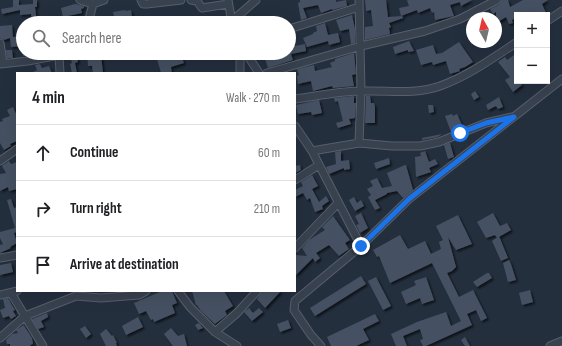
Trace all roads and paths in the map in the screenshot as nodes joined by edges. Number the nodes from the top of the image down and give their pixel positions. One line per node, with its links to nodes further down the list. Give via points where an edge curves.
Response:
1 (80, 0): 10 (street)
2 (104, 0): 10 (street)
3 (141, 0): 4 (street, via 143,4)
4 (181, 0)
5 (190, 0): 8 (street, via 197,1 202,8)
6 (256, 0): 14 (street)
7 (497, 0): 19 (street, via 460,19 425,31)
8 (228, 2): 13 (street)
9 (359, 3): 16 (street); 19 (street)
10 (93, 4): 12 (street)
11 (562, 11): 15 (street)
12 (90, 16)
13 (231, 16)
14 (239, 16)
15 (550, 19)
16 (296, 26)
17 (0, 44): 24 (street)
18 (514, 44): 30 (street, via 482,66 440,86 418,91)
19 (361, 46): 28 (street); 30 (street)
20 (33, 60): 24 (street)
21 (61, 60): 25 (street)
22 (240, 60): 26 (street)
23 (251, 60): 27 (street)
24 (2, 63)
25 (60, 72)
26 (240, 72)
27 (258, 72)
28 (270, 72)
29 (562, 79): 32 (street)
30 (361, 91): 31 (street); 34 (street)
31 (296, 99)
32 (514, 117): 34 (street, via 486,123 439,142 420,146); 41 (street, via 409,199)
33 (296, 127): 36 (street)
34 (359, 143): 36 (street)
35 (16, 150): 37 (street)
36 (312, 151): 38 (street)
37 (0, 161)
38 (319, 165): 39 (street); 40 (street)
39 (296, 179)
40 (338, 203): 41 (street); 42 (street)
41 (361, 246): 56 (street, via 295,301 294,310)
42 (296, 247)
43 (16, 254): 44 (street)
44 (0, 258)
45 (14, 292): 49 (street); 50 (street)
46 (144, 292): 50 (street, via 132,296 101,298 76,296)
47 (179, 292): 51 (street)
48 (256, 292): 51 (street)
49 (0, 295)
50 (25, 316): 52 (street); 55 (street)
51 (215, 332): 54 (street)
52 (0, 338)
53 (562, 341): 57 (street)
54 (234, 345)
55 (43, 346)
56 (321, 346)
57 (550, 346)

